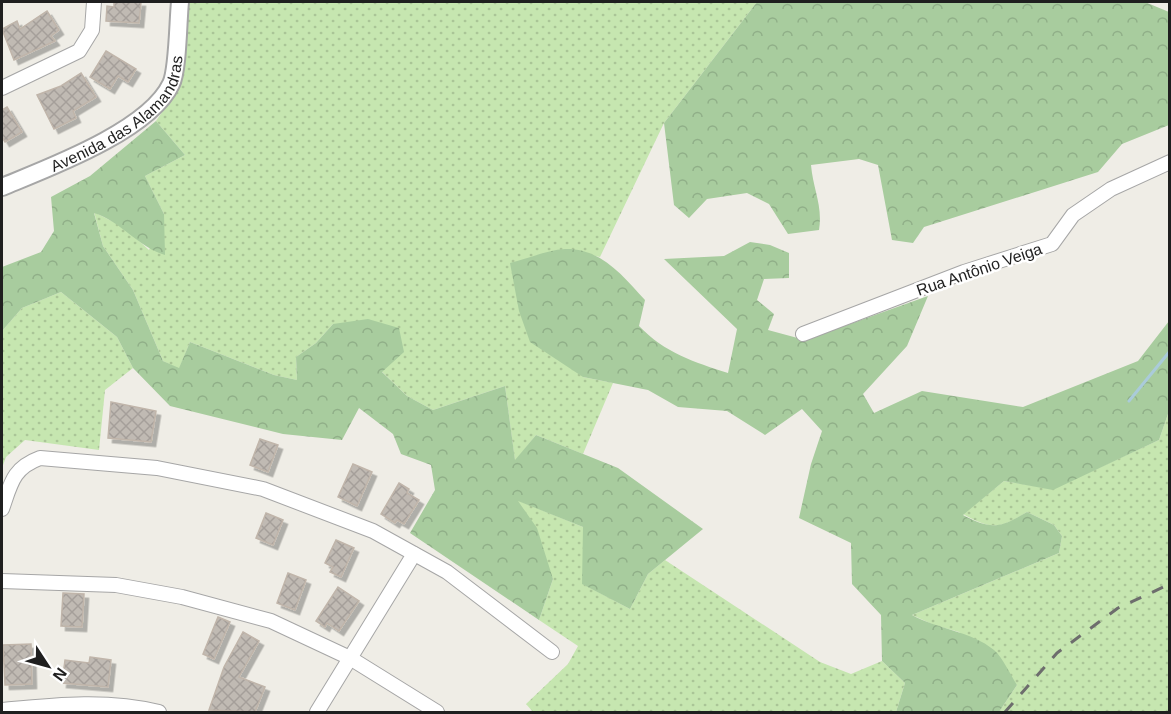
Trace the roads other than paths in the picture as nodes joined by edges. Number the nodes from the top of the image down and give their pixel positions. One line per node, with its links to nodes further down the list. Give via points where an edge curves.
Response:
1 (94, 2): 3 (street, via 92,30 79,51)
2 (180, 2): 5 (street, Avenida das Alamandras, via 172,82 156,107 86,153)
3 (2, 88)
4 (1170, 162): 6 (street, Rua Antônio Veiga, via 1111,189 1073,215 1052,244 964,272)
5 (2, 187)
6 (802, 334)
7 (2, 509): 8 (street, via 14,475 25,464 40,458 157,468 263,489 373,531)
8 (414, 554): 10 (street, via 447,572); 11 (street)
9 (2, 581): 11 (street, via 116,585 182,597 271,621)
10 (552, 652)
11 (350, 658): 14 (street); 15 (street)
12 (2, 710): 13 (street, via 76,703)
13 (159, 712)
14 (317, 712)
15 (437, 712)

